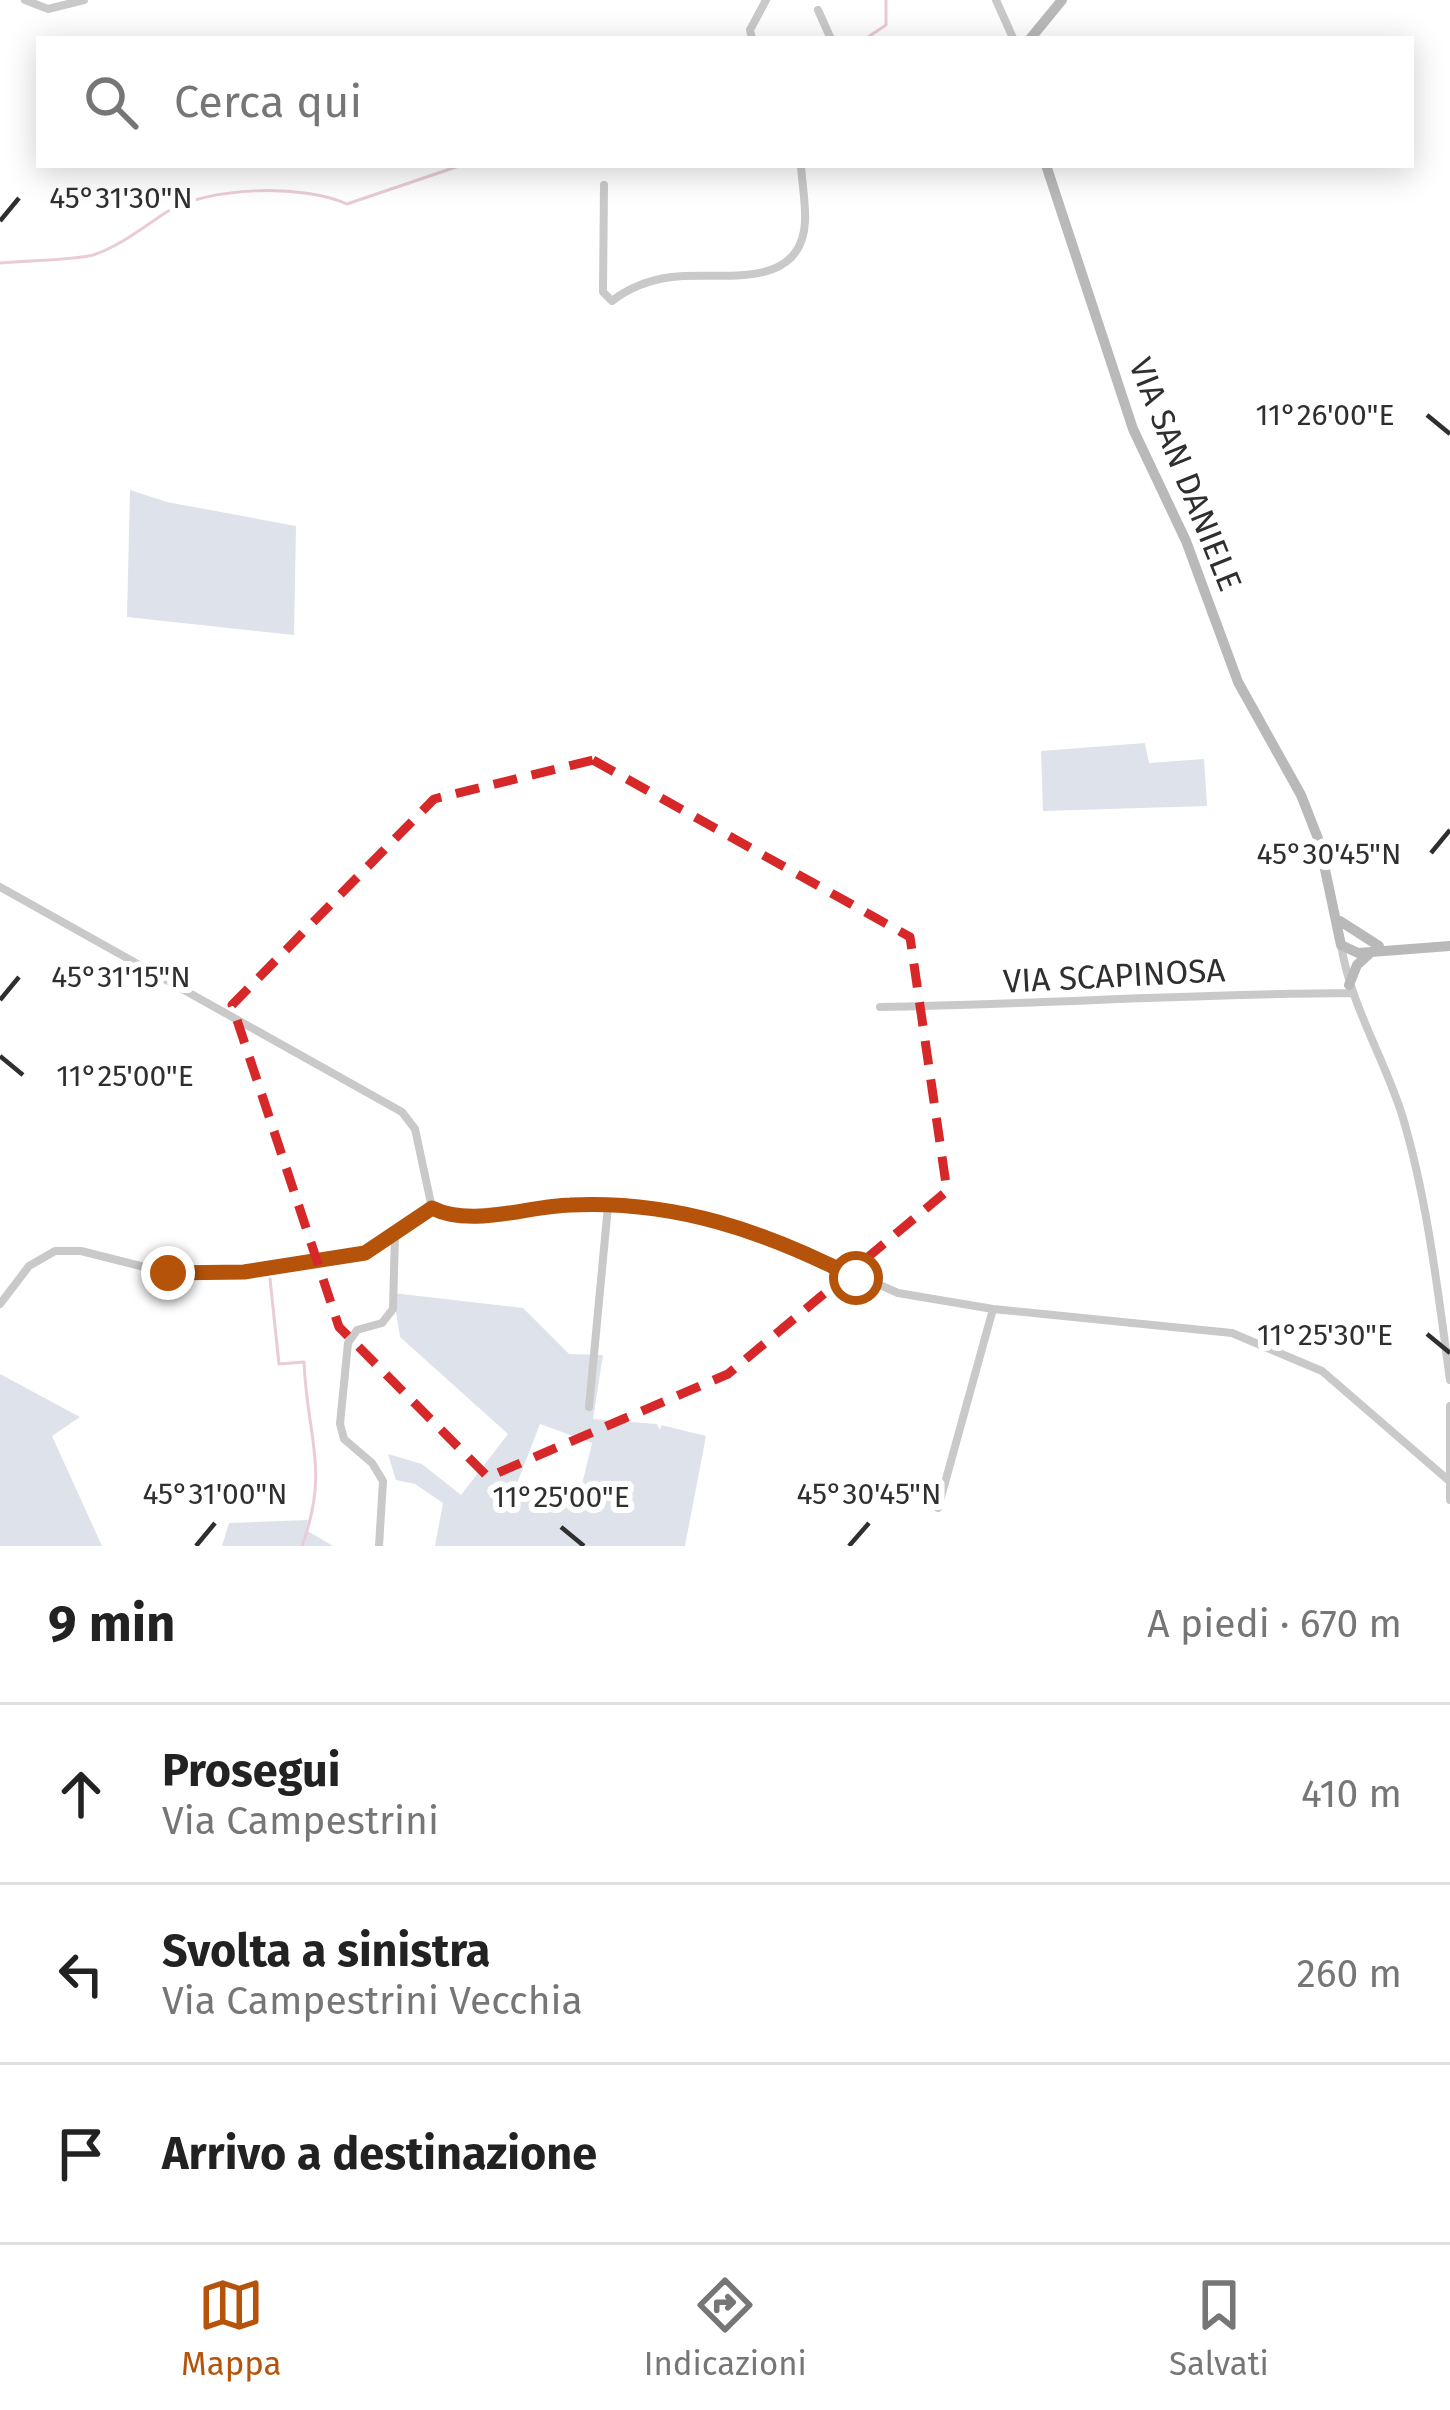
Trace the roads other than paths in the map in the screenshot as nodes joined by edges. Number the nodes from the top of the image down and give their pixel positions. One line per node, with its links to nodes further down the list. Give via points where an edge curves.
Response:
1 (26, 0): 2 (street, via 48,9)
2 (83, 0)
3 (766, 0): 7 (street)
4 (996, 0): 9 (street)
5 (1062, 0): 10 (street)
6 (818, 10): 8 (street)
7 (751, 36)
8 (830, 36)
9 (1011, 36)
10 (1031, 36)
11 (801, 168): 13 (street, via 805,226 779,266 758,276 645,282 612,301 603,292)
12 (1047, 168): 15 (street, VIA SAN DANIELE, via 1132,429 1186,541 1238,682 1301,795)
13 (604, 185)
14 (0, 887): 23 (street, via 402,1112 415,1130)
15 (1338, 920): 16 (street); 17 (street, VIA SAN DANIELE)
16 (1360, 937): 17 (street); 19 (street)
17 (1341, 946): 19 (street, via 1358,953); 20 (street)
18 (1450, 946): 19 (street)
19 (1383, 947): 20 (street, via 1357,964)
20 (1350, 989): 21 (street, VIA SCAPINOSA); 27 (street, via 1404,1121)
21 (880, 1007)
22 (608, 1206): 23 (street, via 466,1215); 26 (street, via 720,1220 870,1284); 29 (street)
23 (432, 1208): 24 (street)
24 (395, 1234): 25 (street, via 365,1253 244,1272 168,1273 61,1250 29,1266); 33 (street, via 393,1309 348,1343 340,1424 383,1481)
25 (0, 1304)
26 (993, 1309): 30 (street, via 1207,1328 1262,1343 1322,1371); 32 (street)
27 (1450, 1380)
28 (1450, 1406): 30 (street)
29 (589, 1407)
30 (1447, 1479): 31 (street)
31 (1450, 1500)
32 (938, 1508)
33 (379, 1546)

